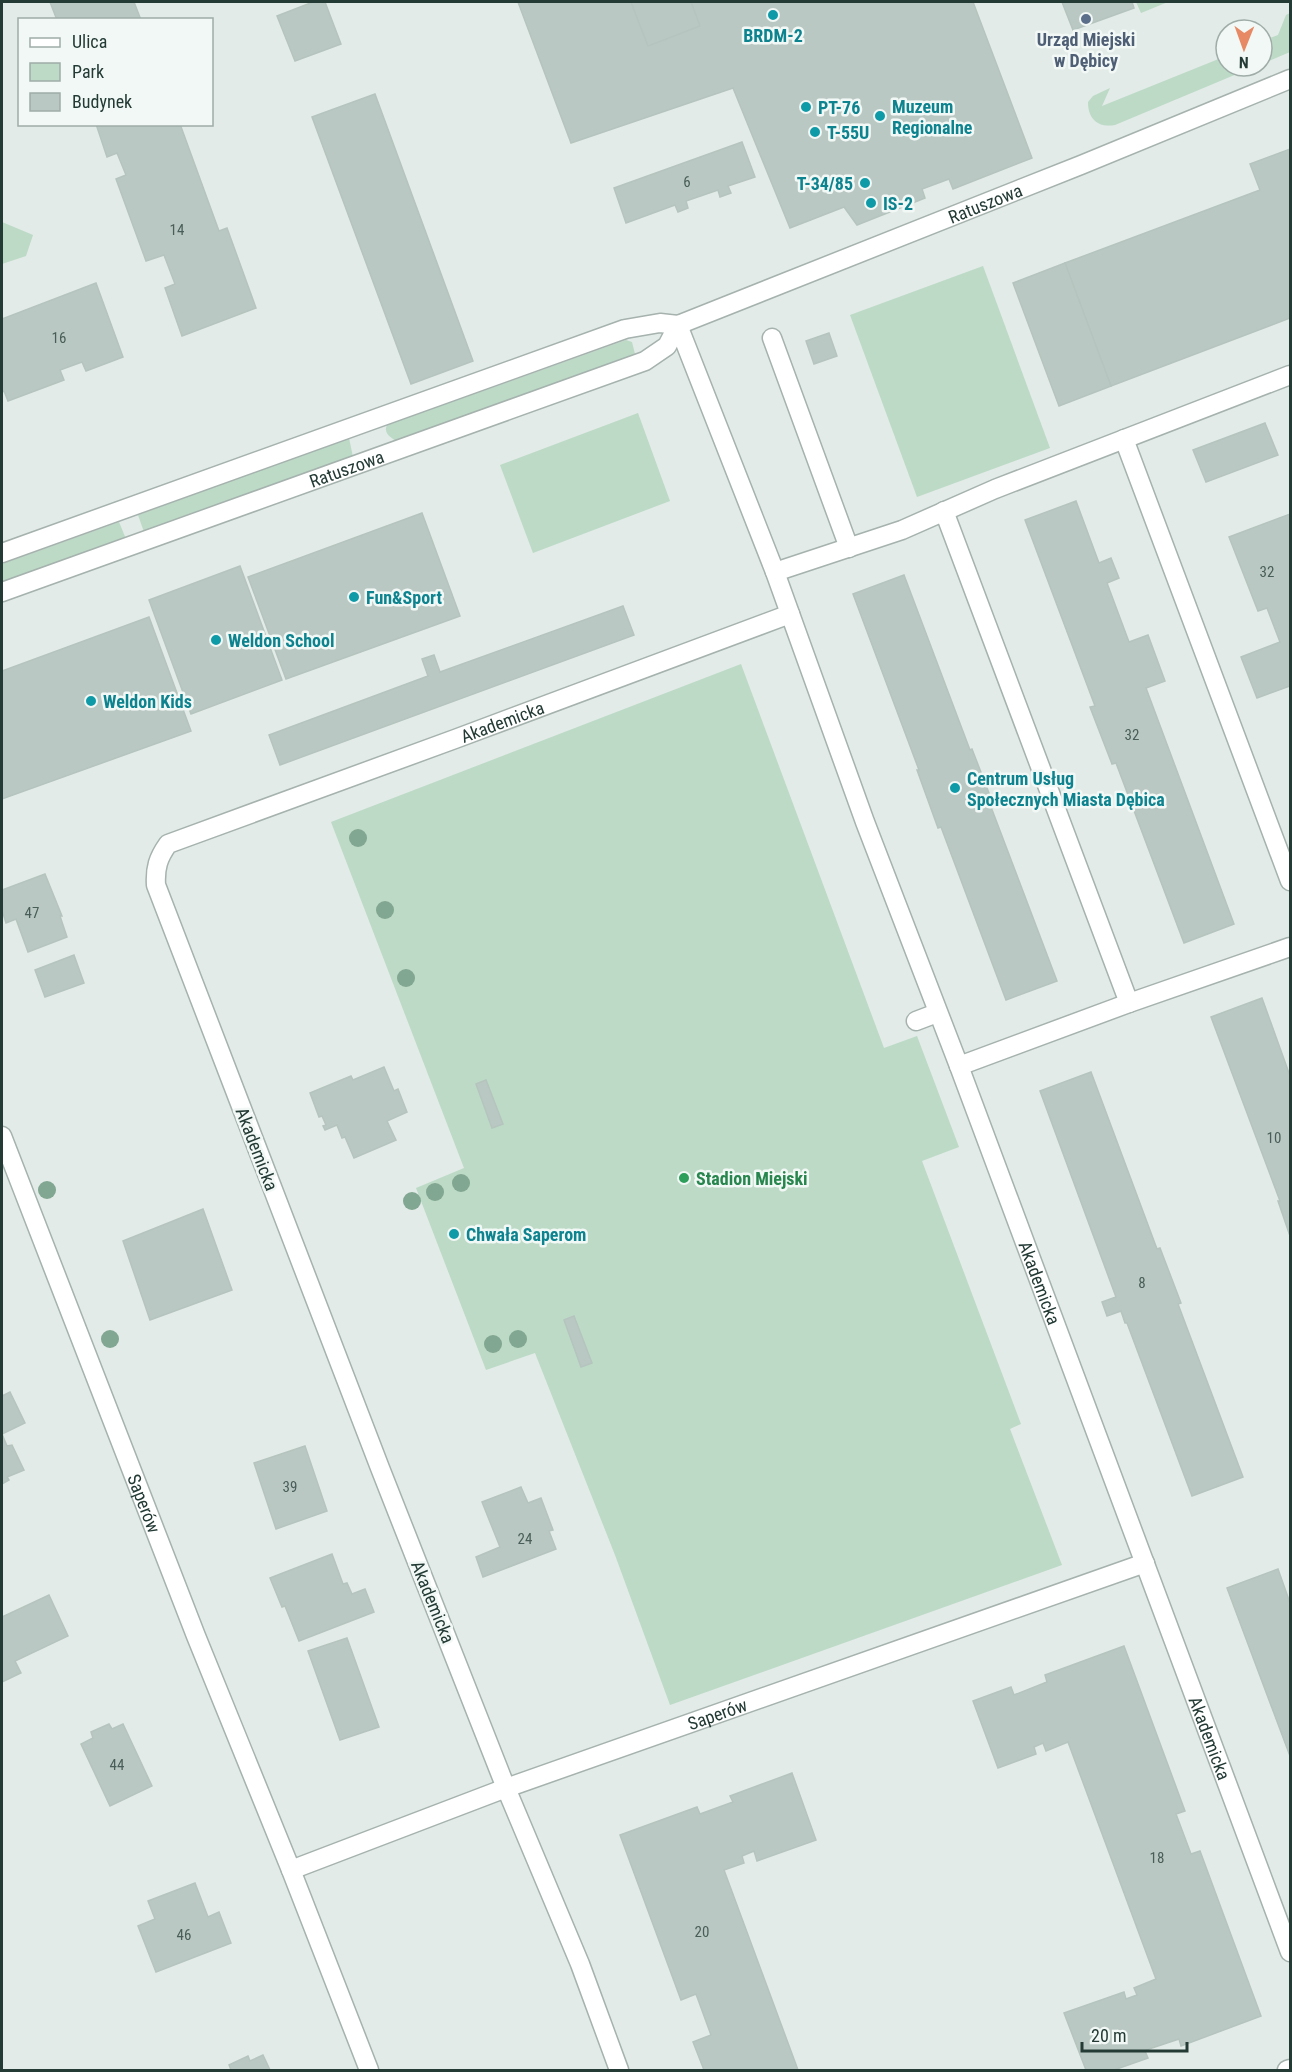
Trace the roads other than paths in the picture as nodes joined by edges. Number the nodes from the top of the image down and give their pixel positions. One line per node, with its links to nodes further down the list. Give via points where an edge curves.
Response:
1 (1290, 79): 2 (street, Ratuszowa)
2 (678, 325): 8 (street, Ratuszowa, via 660,323 625,329); 9 (street, Akademicka); 10 (street, Ratuszowa, via 667,346 645,361)
3 (772, 338): 7 (street)
4 (1290, 375): 5 (street)
5 (1124, 439): 6 (street); 12 (street)
6 (944, 511): 7 (street); 14 (street)
7 (849, 548): 9 (street)
8 (2, 554)
9 (775, 572): 11 (street, Akademicka)
10 (2, 592)
11 (790, 614): 15 (street, Akademicka); 20 (street, Akademicka, via 168,844 158,857 156,885)
12 (1290, 881)
13 (1290, 946): 14 (street)
14 (1129, 1003): 17 (street)
15 (937, 1013): 16 (street); 17 (street, Akademicka)
16 (916, 1021)
17 (959, 1066): 19 (street, Akademicka)
18 (2, 1136): 21 (street, Saperów)
19 (1145, 1563): 20 (street, Saperów); 22 (street, Akademicka)
20 (506, 1788): 21 (street, Saperów); 24 (street, Akademicka, via 580,1964)
21 (291, 1870): 23 (street, Saperów)
22 (1290, 1952)
23 (369, 2070)
24 (619, 2070)

